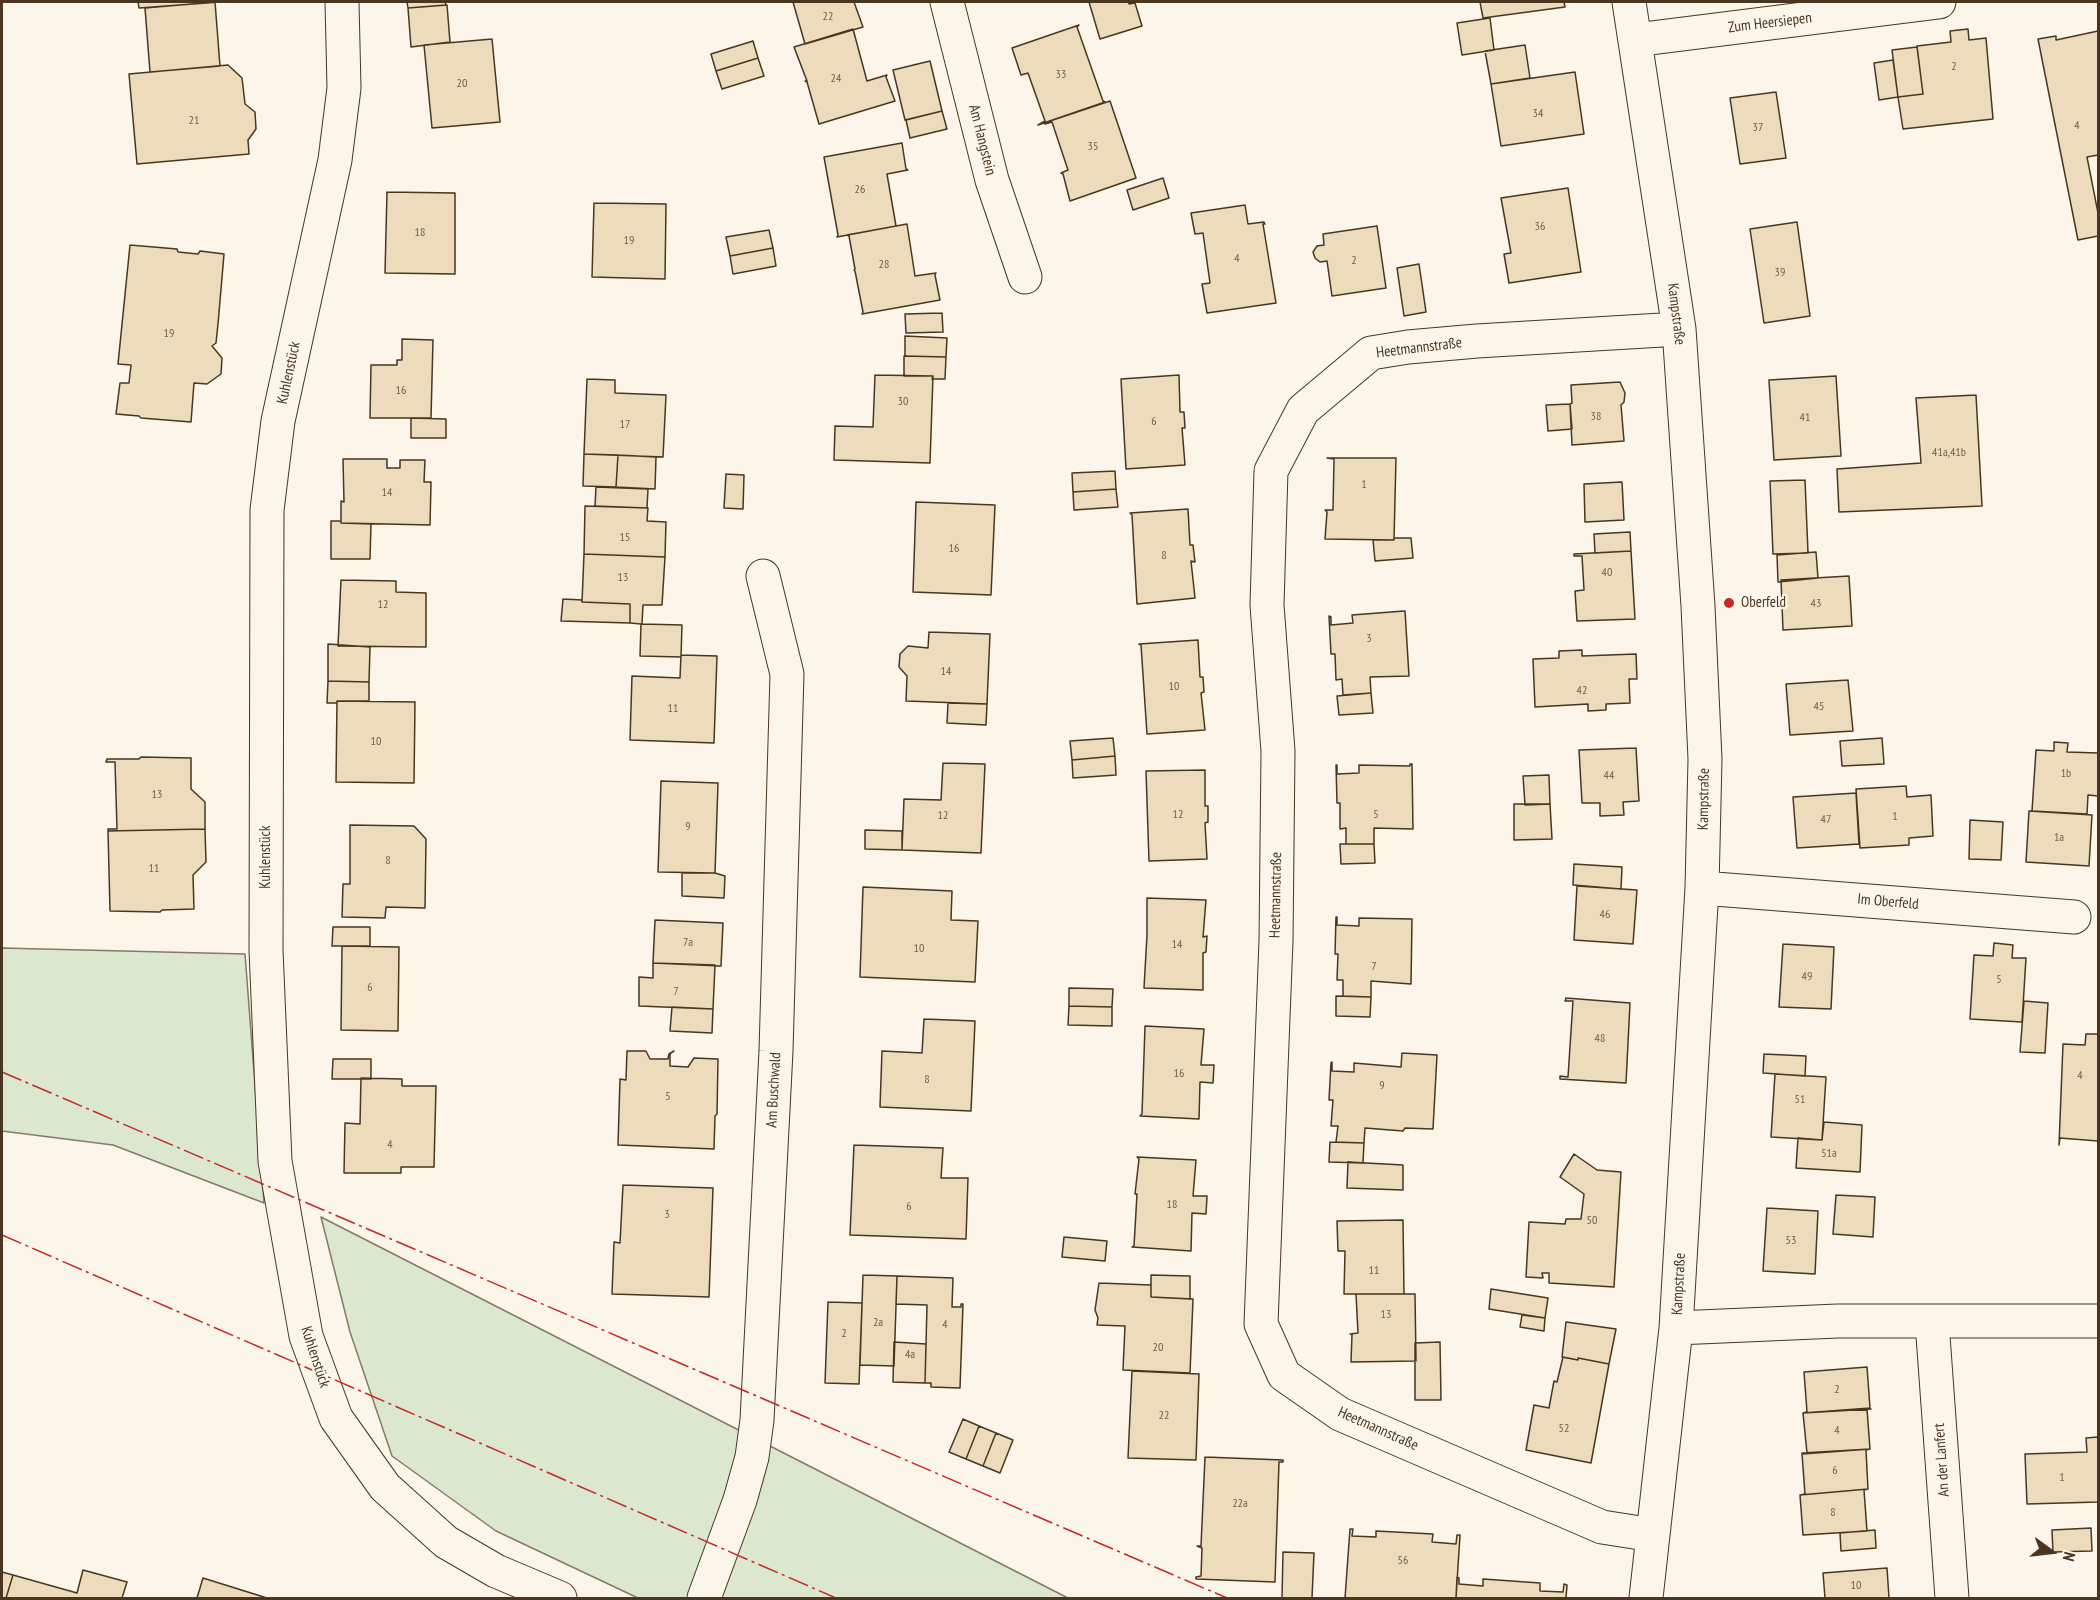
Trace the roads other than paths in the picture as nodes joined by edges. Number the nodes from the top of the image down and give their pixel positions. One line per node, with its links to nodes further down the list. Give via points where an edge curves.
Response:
1 (342, 2): 15 (street, Kuhlenstück, via 344,88 335,160 278,422 267,510 266,950 275,1161 306,1336 336,1418 385,1487 446,1542 496,1571)
2 (947, 2): 6 (street, Am Hangstein, via 992,180)
3 (1629, 2): 5 (street, Kampstraße)
4 (1939, 2): 5 (street, Zum Heersiepen)
5 (1635, 40): 7 (street, Kampstraße)
6 (1025, 277)
7 (1679, 329): 9 (street, Kampstraße, via 1705,759); 14 (street, Heetmannstraße, via 1477,341 1371,353 1303,410 1271,471 1267,606 1278,751 1276,941 1261,1324 1284,1375 1340,1414 1602,1527)
8 (763, 576): 16 (street, Am Buschwald, via 788,675 776,1050 757,1420 740,1500)
9 (1702, 888): 10 (street, Im Oberfeld); 13 (street, Kampstraße)
10 (2074, 917)
11 (2098, 1320): 12 (street)
12 (1932, 1322): 13 (street, via 1838,1321); 18 (street, An der Lanfert)
13 (1676, 1328): 14 (street, Kampstraße)
14 (1653, 1535): 17 (street, Kampstraße)
15 (560, 1599)
16 (704, 1599)
17 (1646, 1599)
18 (1953, 1599)

